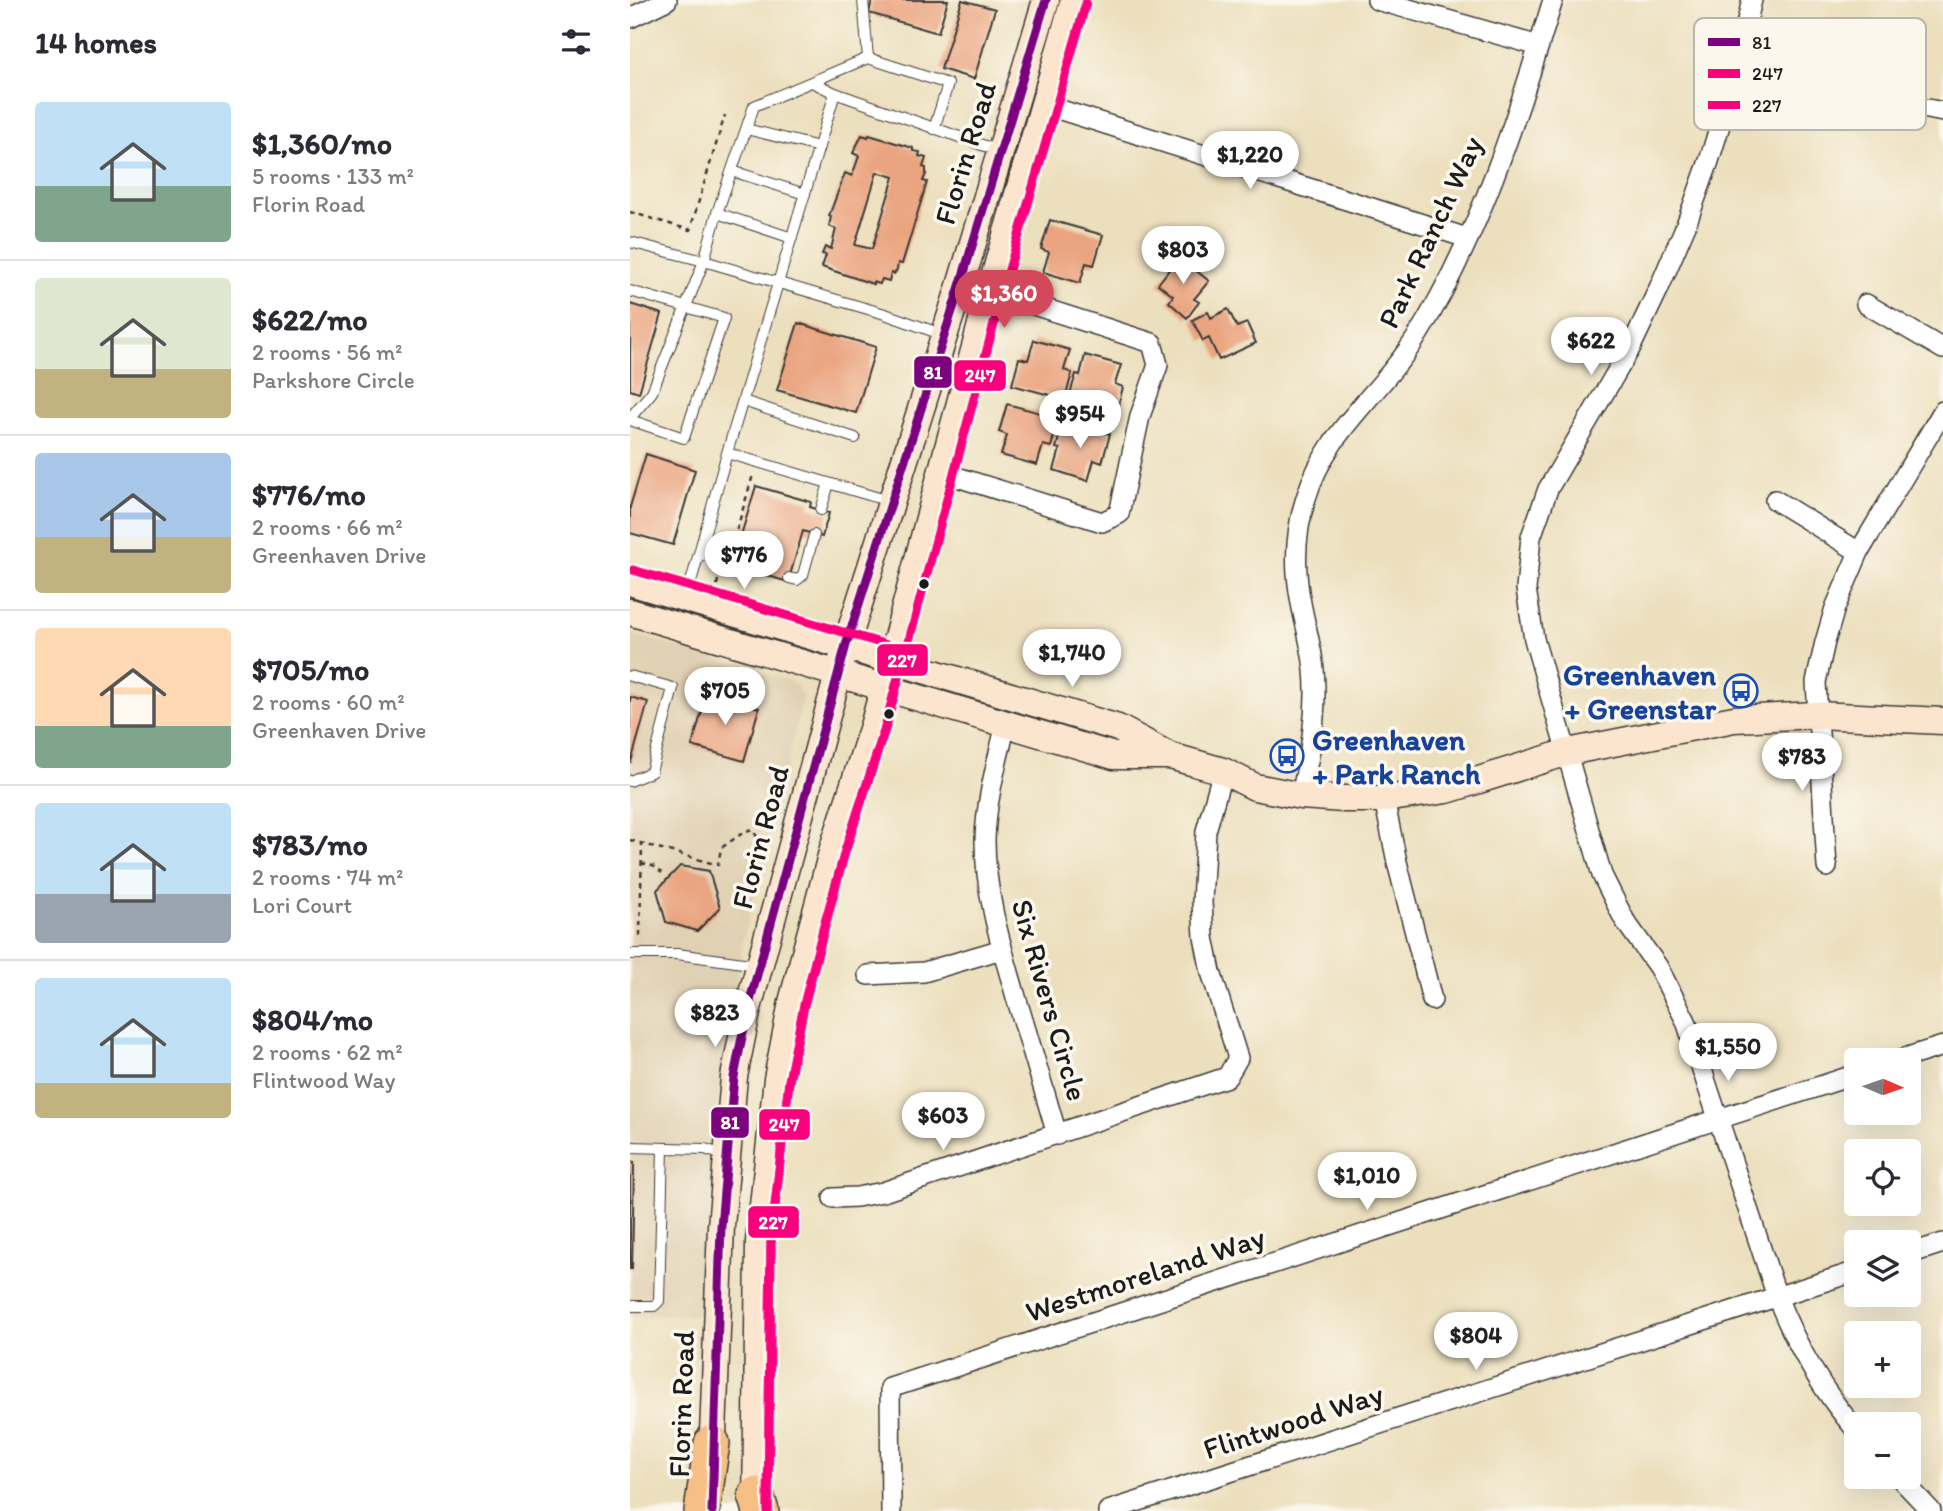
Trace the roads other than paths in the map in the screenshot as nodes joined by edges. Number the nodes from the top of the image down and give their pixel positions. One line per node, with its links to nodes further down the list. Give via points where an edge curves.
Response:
1 (665, 0): 8 (street)
2 (863, 0): 11 (lane)
3 (1046, 0): 19 (main road, Florin Road)
4 (1074, 0): 14 (main road, Florin Road)
5 (1377, 0): 10 (street)
6 (1552, 0): 10 (street, Park Ranch Way)
7 (1752, 0): 9 (street)
8 (630, 18)
9 (1748, 18)
10 (1539, 46): 24 (street, Park Ranch Way, via 1512,128)
11 (868, 58): 12 (lane); 16 (lane, via 948,84)
12 (812, 82): 13 (lane); 15 (lane, via 754,106)
13 (835, 93): 16 (lane); 18 (lane)
14 (1045, 105): 24 (street); 29 (main road, Florin Road)
15 (746, 129): 18 (lane); 20 (lane)
16 (934, 129): 19 (lane)
17 (1718, 130): 60 (street, via 1660,288 1548,489 1531,537 1528,614)
18 (819, 148): 21 (lane)
19 (1000, 151): 32 (main road, Florin Road)
20 (732, 171): 21 (lane); 22 (lane)
21 (805, 194): 23 (lane)
22 (717, 214): 23 (lane); 26 (lane)
23 (792, 238): 27 (lane)
24 (1467, 238): 64 (street, Park Ranch Way, via 1417,336 1334,438 1306,496 1298,533 1297,571 1315,695 1314,729)
25 (630, 242): 26 (lane)
26 (704, 261): 27 (lane); 31 (lane)
27 (778, 282): 32 (lane); 34 (lane)
28 (630, 291): 31 (lane)
29 (990, 291): 39 (main road, Florin Road); 39 (street, via 1152,343 1157,365 1140,416 1119,514 1102,522)
30 (1866, 304): 33 (street)
31 (686, 307): 36 (lane, via 652,392); 36 (lane, via 724,318 684,438)
32 (944, 335): 42 (main road, Florin Road)
33 (1943, 349)
34 (743, 401): 37 (lane); 38 (lane)
35 (1943, 411): 45 (street)
36 (630, 419)
37 (855, 438)
38 (727, 453): 40 (lane); 46 (lane)
39 (941, 472): 53 (main road, Florin Road)
40 (829, 483): 42 (lane); 43 (lane)
41 (1775, 500): 45 (street)
42 (890, 502): 52 (main road, Florin Road)
43 (821, 510)
44 (814, 535): 48 (lane, via 803,575 797,580)
45 (1859, 552): 57 (street, via 1825,642 1816,682)
46 (699, 554): 47 (lane); 50 (lane)
47 (730, 562)
48 (789, 578)
49 (630, 582): 50 (main road)
50 (687, 598): 52 (main road)
51 (630, 612): 54 (main road)
52 (846, 645): 53 (main road); 54 (main road, Florin Road)
53 (891, 659): 56 (main road, Florin Road); 61 (main road, via 1118,728)
54 (838, 673): 56 (main road); 69 (main road, Florin Road)
55 (630, 676): 63 (lane, via 673,688 651,772)
56 (883, 687): 59 (main road); 89 (main road, Florin Road, via 811,926 777,1079 759,1241)
57 (1817, 715): 58 (main road); 60 (main road, via 1734,719); 66 (street)
58 (1943, 721)
59 (1006, 724): 61 (main road, via 1114,756); 67 (street, Six Rivers Circle, via 985,838 988,888)
60 (1568, 752): 65 (main road, via 1447,790); 75 (street, via 1602,875 1625,921 1678,1003)
61 (1170, 757): 62 (main road)
62 (1223, 771): 64 (main road, via 1255,787); 76 (street, Six Rivers Circle, via 1206,831 1202,902 1211,972 1238,1058 1227,1077)
63 (630, 781)
64 (1301, 796): 65 (main road)
65 (1384, 799): 71 (street)
66 (1827, 867)
67 (1002, 949): 70 (street, via 924,972); 76 (street, Six Rivers Circle)
68 (630, 954): 69 (lane, via 677,954)
69 (760, 965): 79 (main road, Florin Road, via 734,1077)
70 (868, 975)
71 (1432, 1000)
72 (1943, 1046): 73 (street)
73 (1922, 1053)
74 (1844, 1078): 75 (street, Westmoreland Way)
75 (1719, 1119): 84 (street); 92 (street, Westmoreland Way, via 890,1388)
76 (1057, 1135): 80 (street, via 883,1192)
77 (630, 1147): 78 (lane)
78 (663, 1148): 79 (lane, via 705,1149); 85 (lane, via 659,1301 653,1306)
79 (727, 1157): 87 (main road, Florin Road)
80 (833, 1198)
81 (1943, 1243): 82 (street)
82 (1921, 1250)
83 (1844, 1275): 84 (street, Flintwood Way)
84 (1777, 1297): 86 (street, via 1812,1371); 93 (street, Flintwood Way)
85 (630, 1306)
86 (1844, 1416)
87 (712, 1443): 90 (highway); 91 (main road, Florin Road)
88 (1910, 1489): 94 (street)
89 (758, 1506)
90 (702, 1511)
91 (712, 1511)
92 (891, 1511)
93 (1108, 1511)
94 (1931, 1511)

